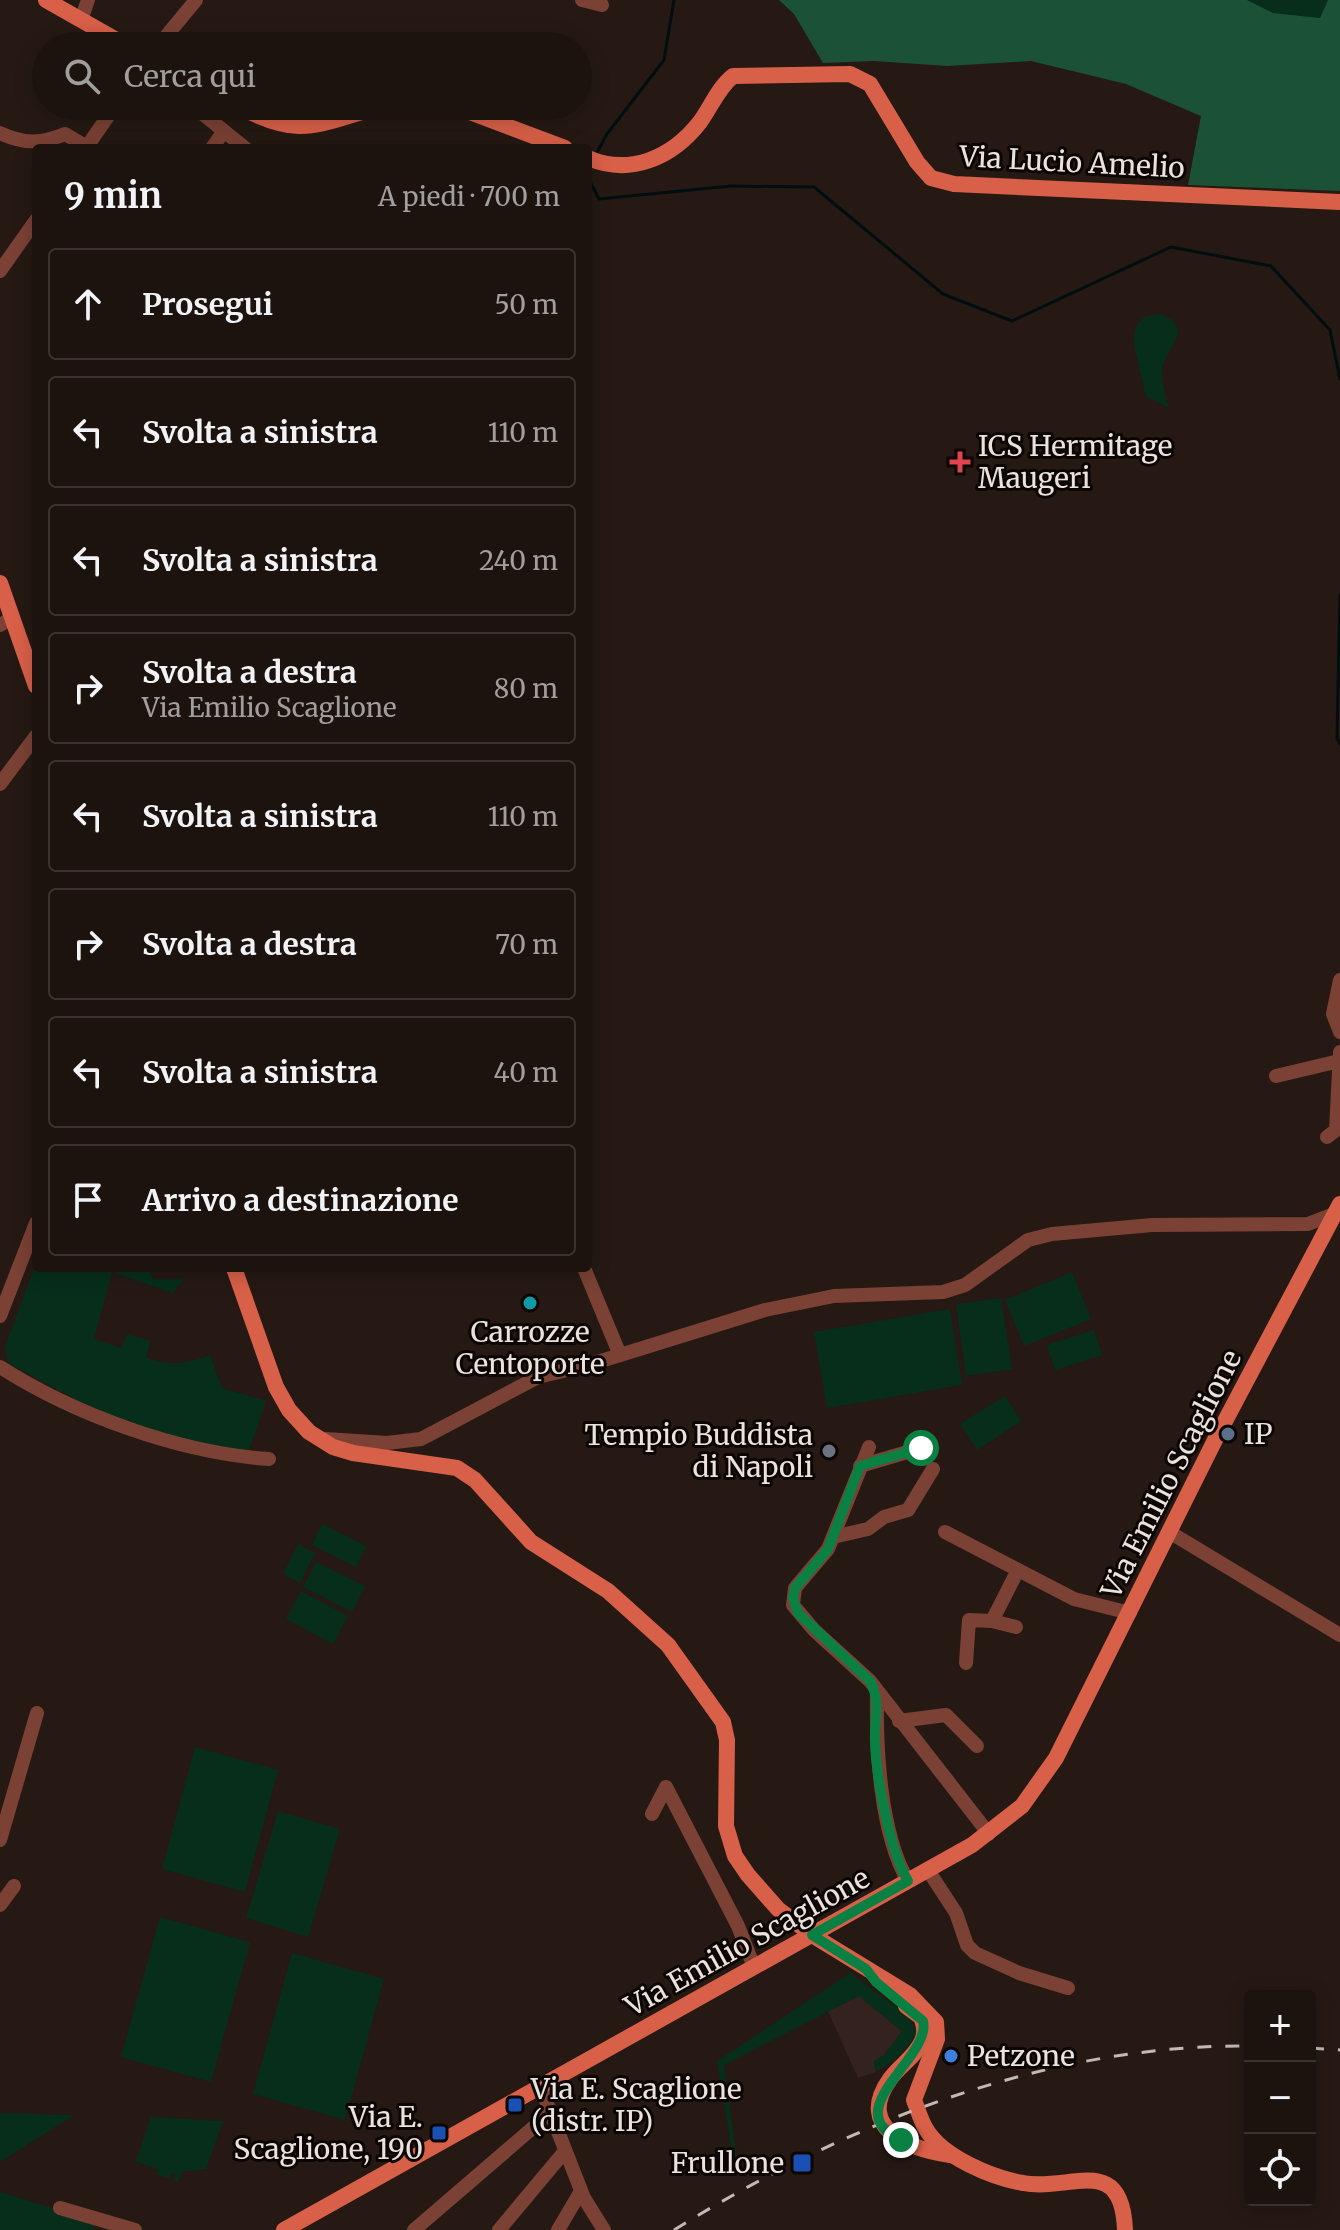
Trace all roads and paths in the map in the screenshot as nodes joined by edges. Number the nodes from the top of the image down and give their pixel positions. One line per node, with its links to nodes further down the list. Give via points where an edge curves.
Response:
1 (46, 0): 6 (main road)
2 (88, 0): 6 (street)
3 (196, 0): 8 (street)
4 (582, 0): 5 (street)
5 (602, 5)
6 (81, 20): 7 (main road)
7 (102, 32)
8 (170, 32)
9 (105, 120): 17 (street)
10 (210, 120): 14 (street)
11 (264, 120): 12 (main road, via 294,129)
12 (329, 120)
13 (491, 120): 20 (main road)
14 (224, 131): 18 (street); 19 (street)
15 (0, 133): 16 (street, via 38,142 65,134)
16 (81, 144)
17 (88, 144)
18 (215, 144)
19 (240, 144)
20 (554, 144)
21 (592, 160): 22 (main road, Via Lucio Amelio, via 607,166 640,165 670,150 698,125 733,76 850,74 870,84 931,178)
22 (1340, 202)
23 (32, 236): 24 (street)
24 (0, 271)
25 (0, 583): 26 (main road)
26 (6, 622): 27 (main road)
27 (32, 677)
28 (32, 741): 29 (street)
29 (0, 784)
30 (1340, 980): 31 (street, via 1333,1014)
31 (1340, 1032)
32 (1339, 1056): 33 (street); 34 (street, via 1336,1130)
33 (1276, 1076)
34 (1327, 1137)
35 (1338, 1210): 40 (street, via 1308,1224 1152,1225 1052,1234 1028,1240 965,1285 943,1292 834,1296 765,1310); 49 (main road, Via Emilio Scaglione)
36 (32, 1234): 39 (street)
37 (235, 1272): 42 (main road, via 276,1387 289,1410)
38 (586, 1272): 40 (street)
39 (1, 1316)
40 (620, 1355): 42 (street, via 538,1377 421,1439 387,1443)
41 (1, 1368): 45 (street, via 149,1436 206,1451)
42 (317, 1438): 68 (main road, via 353,1453 457,1468 475,1480 531,1542 608,1591 668,1645 726,1732 724,1810 735,1856 765,1896)
43 (869, 1447): 46 (street)
44 (921, 1448): 46 (street)
45 (269, 1459)
46 (860, 1466): 50 (street)
47 (933, 1469): 50 (street, via 908,1510 868,1529)
48 (945, 1532): 51 (street)
49 (1171, 1533): 52 (main road, Via Emilio Scaglione); 55 (street)
50 (833, 1537): 57 (street, via 795,1588 793,1605)
51 (1018, 1570): 52 (street, via 1074,1599); 53 (street)
52 (1130, 1613): 62 (main road, Via Emilio Scaglione, via 1039,1785)
53 (992, 1621): 54 (street); 56 (street, via 969,1620)
54 (1016, 1627)
55 (1340, 1635)
56 (966, 1663)
57 (877, 1694): 59 (street); 65 (street, via 879,1773 893,1847)
58 (37, 1713): 63 (street)
59 (899, 1721): 60 (street, via 946,1715); 62 (street)
60 (977, 1746)
61 (652, 1814): 69 (street, via 663,1789 670,1789)
62 (989, 1834): 64 (main road, Via Emilio Scaglione)
63 (0, 1840)
64 (928, 1870): 65 (main road, Via Emilio Scaglione); 71 (street, via 975,1953)
65 (908, 1881): 68 (main road, Via Emilio Scaglione)
66 (14, 1886): 67 (street)
67 (0, 1905)
68 (812, 1935): 69 (main road, Via Emilio Scaglione); 70 (main road)
69 (754, 1967): 73 (main road, Via Emilio Scaglione)
70 (866, 1969): 72 (main road, via 921,2017 924,2028 915,2053); 74 (main road, via 921,2003 936,2022 937,2039)
71 (1068, 1988)
72 (889, 2081): 74 (main road, via 901,2084); 77 (main road, via 879,2109 887,2132)
73 (541, 2088): 75 (street); 81 (main road, Via Emilio Scaglione)
74 (914, 2100): 77 (main road, via 927,2131)
75 (550, 2113): 76 (street); 82 (street)
76 (565, 2151): 78 (street); 83 (street)
77 (955, 2155): 86 (main road, via 1024,2184 1101,2181 1116,2190)
78 (581, 2191): 84 (street); 85 (street)
79 (60, 2208): 80 (street)
80 (135, 2230)
81 (284, 2230)
82 (414, 2230)
83 (499, 2230)
84 (558, 2230)
85 (604, 2230)
86 (1125, 2230)

